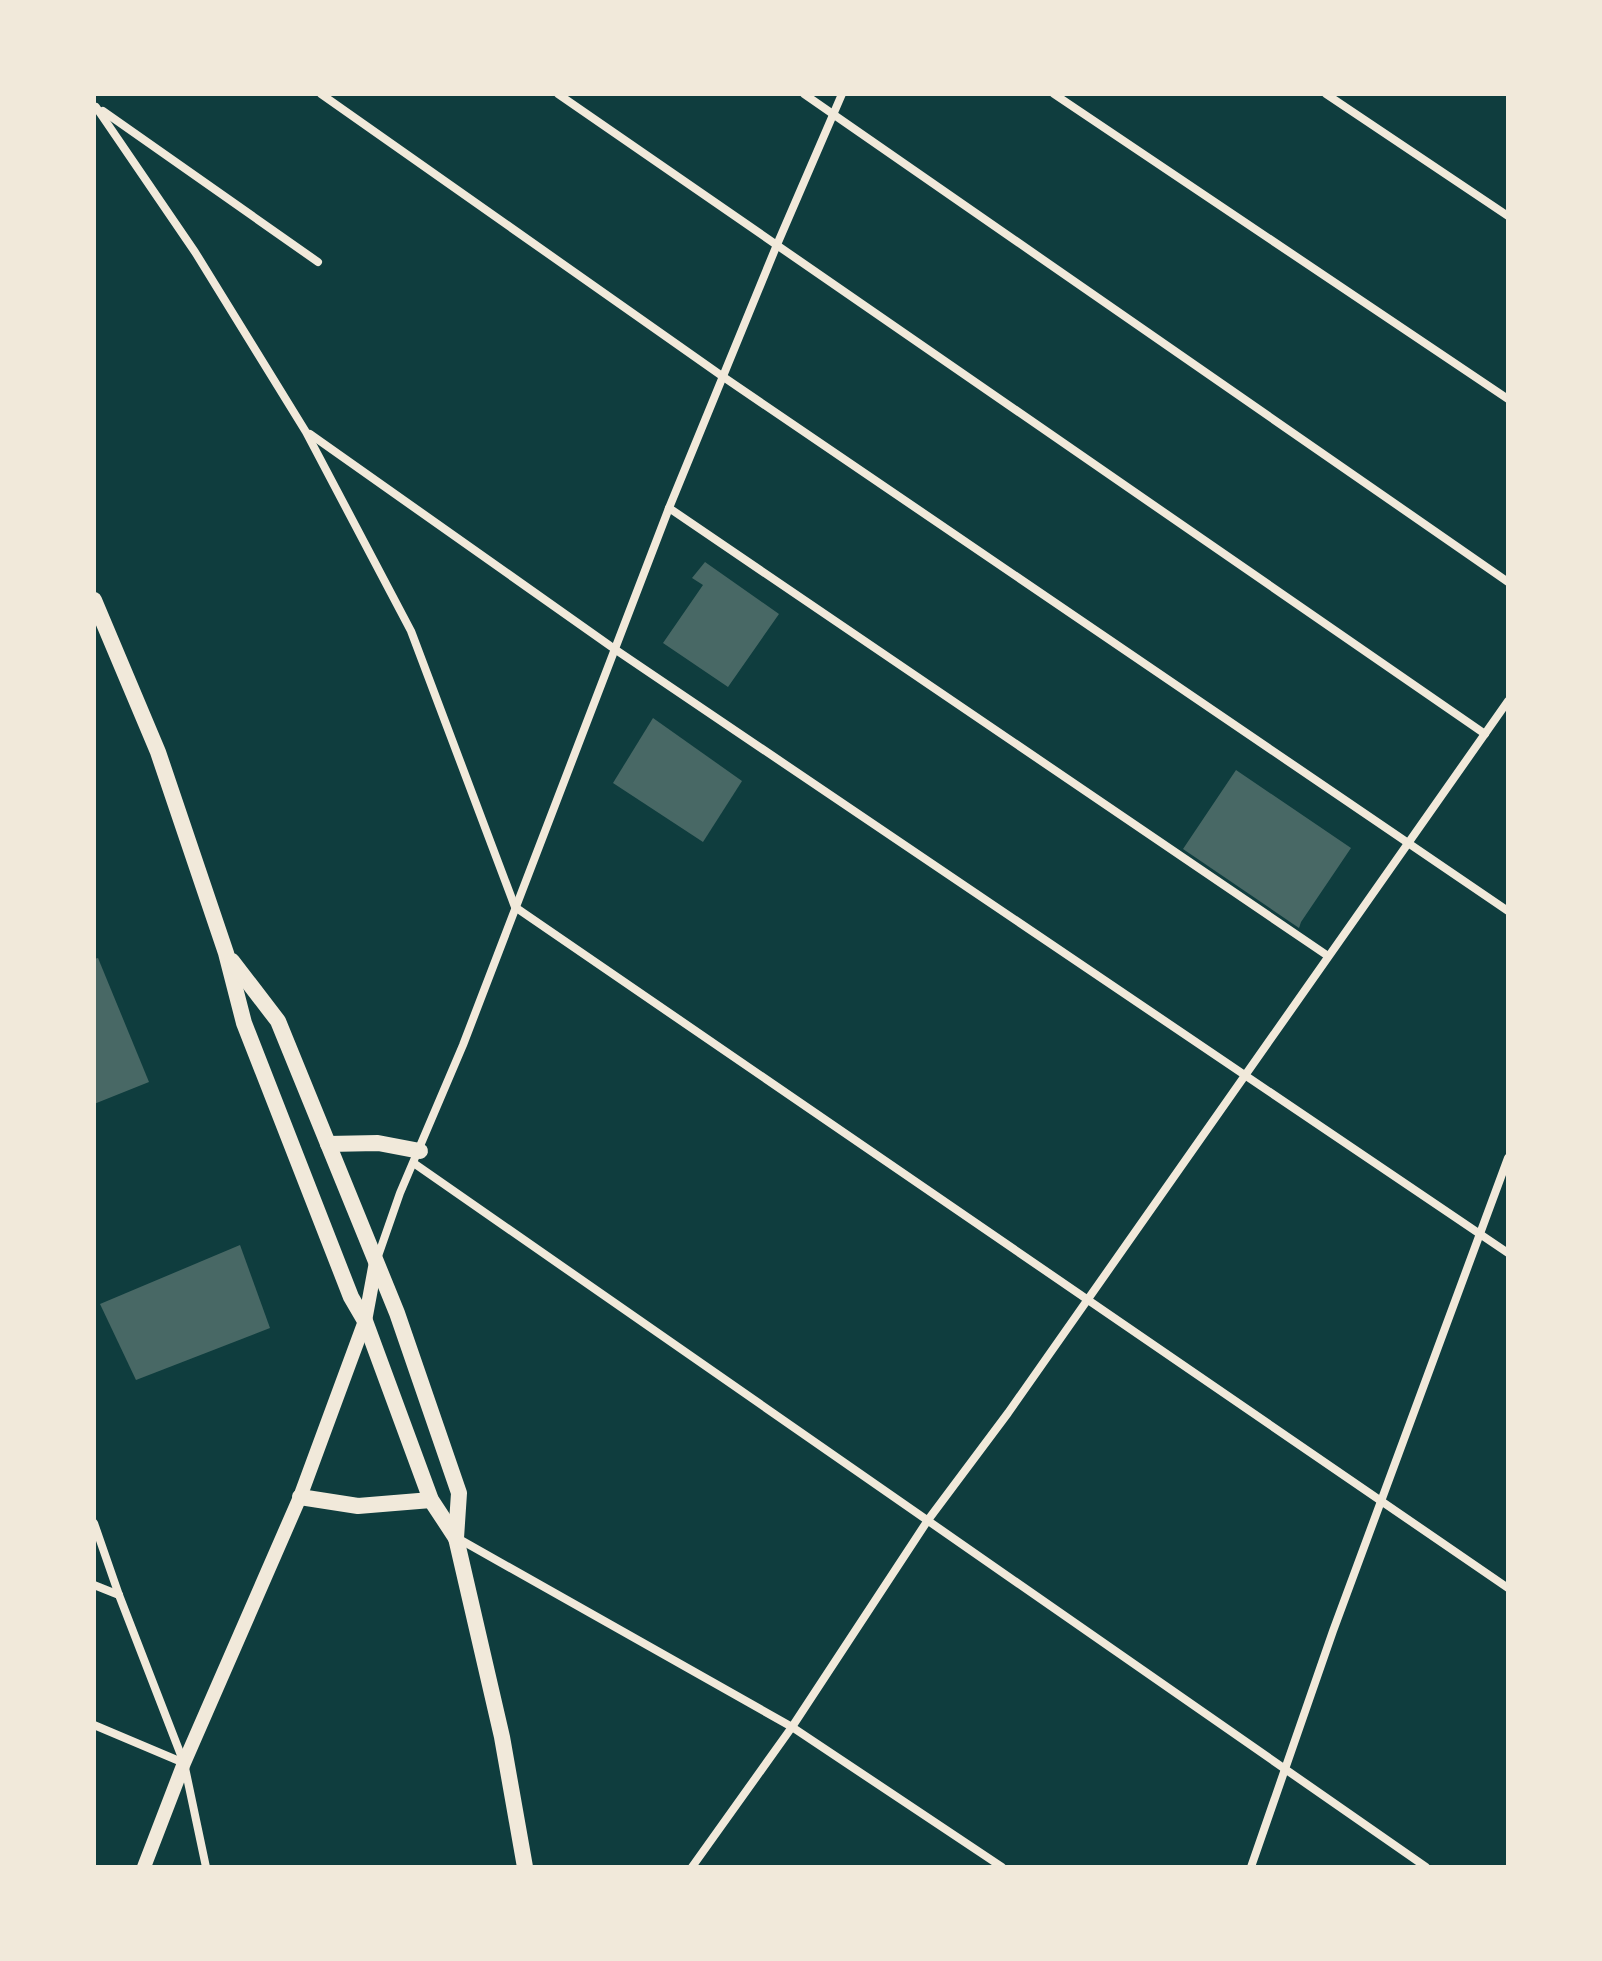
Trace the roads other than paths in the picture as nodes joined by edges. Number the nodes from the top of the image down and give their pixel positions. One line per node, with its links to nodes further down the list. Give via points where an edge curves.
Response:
1 (321, 94): 12 (street)
2 (558, 94): 10 (street)
3 (804, 94): 8 (street)
4 (842, 94): 8 (street)
5 (1054, 94): 13 (street)
6 (1326, 94): 9 (street)
7 (95, 106): 11 (street); 14 (street, via 195,252)
8 (835, 115): 10 (street); 16 (street)
9 (1508, 216)
10 (776, 247): 12 (street); 20 (street)
11 (318, 262)
12 (722, 376): 15 (street); 21 (street)
13 (1508, 399)
14 (306, 432): 18 (street); 22 (street, via 411,631)
15 (669, 508): 18 (street); 25 (street)
16 (1508, 582)
17 (94, 600): 24 (main road, via 158,752)
18 (616, 650): 22 (street); 26 (street)
19 (1508, 701): 20 (street)
20 (1485, 734): 21 (street)
21 (1409, 842): 23 (street); 25 (street)
22 (515, 907): 28 (street); 33 (street)
23 (1508, 911)
24 (226, 953): 27 (main road, via 278,1021); 34 (main road, via 244,1023)
25 (1328, 956): 26 (street)
26 (1244, 1075): 30 (street); 33 (street)
27 (328, 1144): 28 (main road, via 378,1143); 32 (main road)
28 (417, 1157): 32 (street); 38 (street)
29 (1508, 1158): 30 (street)
30 (1480, 1234): 31 (street); 37 (street)
31 (1508, 1253)
32 (376, 1262): 34 (street); 40 (main road, via 459,1493)
33 (1088, 1300): 37 (street); 38 (street)
34 (365, 1321): 35 (street); 36 (main road)
35 (300, 1497): 36 (main road, via 358,1506); 46 (street)
36 (431, 1500): 40 (main road)
37 (1382, 1501): 42 (street); 47 (street)
38 (928, 1520): 45 (street); 47 (street)
39 (94, 1523): 43 (street)
40 (456, 1538): 45 (street); 50 (main road, via 502,1737)
41 (94, 1585): 43 (street)
42 (1508, 1588)
43 (119, 1595): 46 (street)
44 (94, 1725): 46 (street)
45 (792, 1727): 51 (street); 52 (street)
46 (184, 1763): 48 (street); 49 (street)
47 (1286, 1768): 53 (street); 54 (street)
48 (144, 1867)
49 (206, 1867)
50 (525, 1867)
51 (692, 1867)
52 (1002, 1867)
53 (1251, 1867)
54 (1426, 1867)

